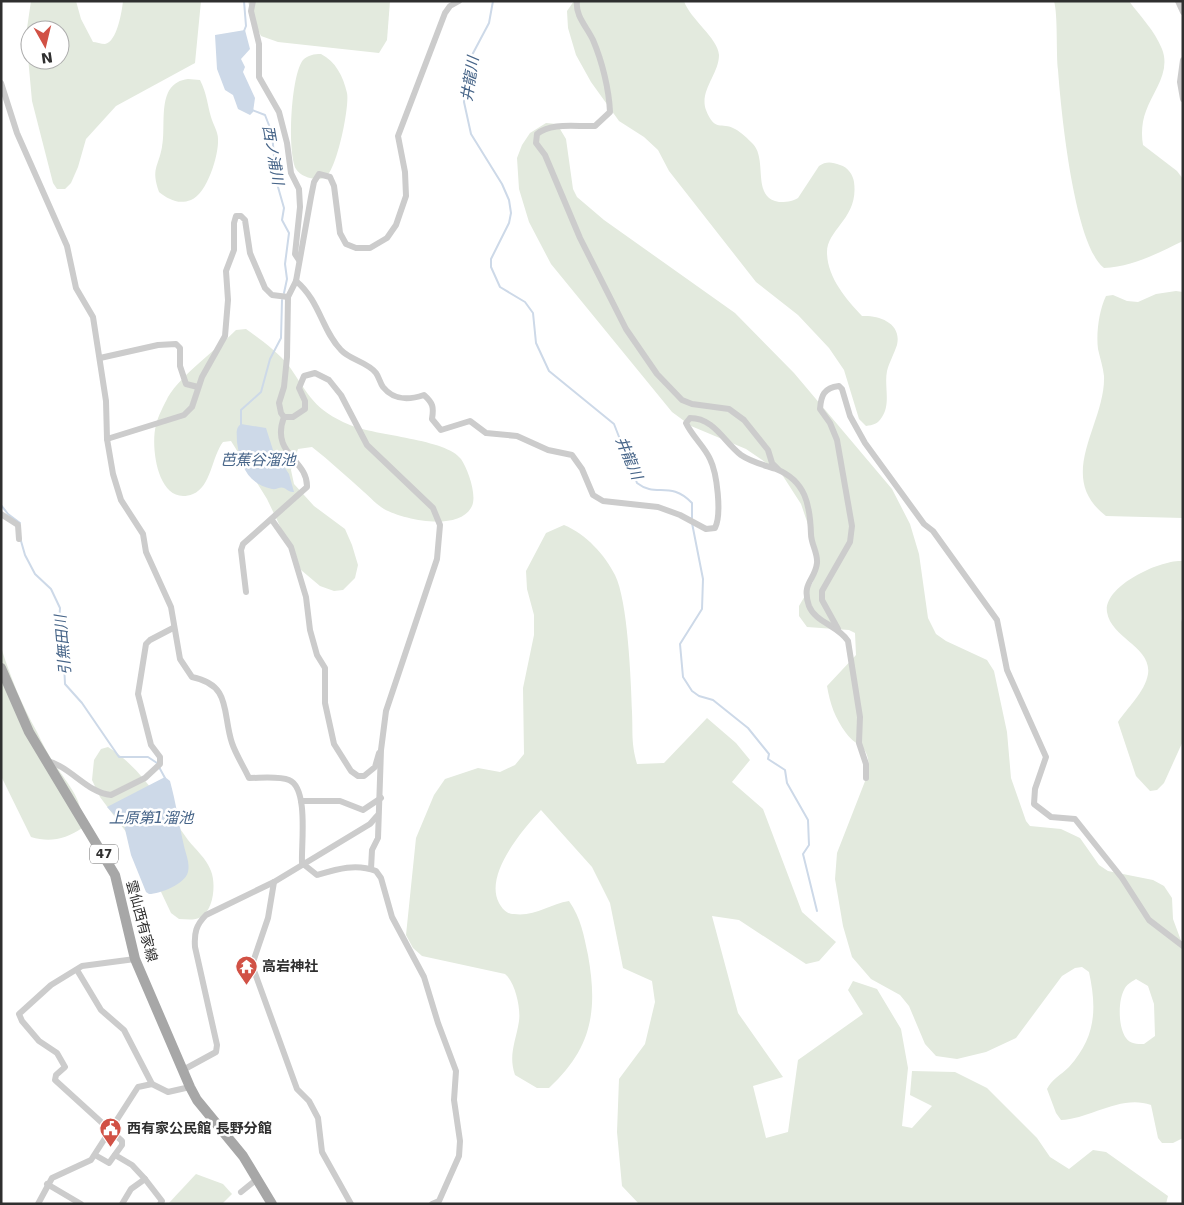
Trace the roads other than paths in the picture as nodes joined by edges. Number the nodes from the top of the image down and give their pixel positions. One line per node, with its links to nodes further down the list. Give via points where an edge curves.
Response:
1 (253, 1): 9 (street, via 250,11 259,44 259,77 279,112 288,143 290,173 299,189 296,254)
2 (460, 1): 9 (street, via 445,12 398,136 407,184 396,226 387,238 370,248 346,244 340,233 334,186 330,177 319,174 310,197)
3 (577, 1): 16 (street, via 576,10 593,41 607,88 610,112 595,126 551,126 543,129 537,134 536,143 545,155 580,238 626,329 657,374 682,400 729,409 744,420 768,450)
4 (1178, 1): 5 (street)
5 (1183, 12)
6 (1183, 60): 8 (street, via 1180,82)
7 (1, 84): 12 (street, via 17,133 67,246 76,288 93,317)
8 (1183, 99)
9 (299, 260): 10 (street)
10 (296, 281): 11 (street); 16 (street, via 305,288 320,311 342,352 376,372 388,392 403,400 424,395 432,402 432,419 442,430 470,421 486,433 516,436 548,450 572,455 593,495 603,501 658,508 706,529 715,528 718,514 716,481 710,458 686,423 690,418 697,418 718,430 740,454)
11 (288, 297): 13 (street, via 272,295 265,288 250,253 245,220 236,216 234,250 226,271 225,336); 14 (street, via 287,357 279,403)
12 (100, 358): 13 (street, via 176,344 180,348 183,379 186,384); 15 (street)
13 (198, 387): 15 (street, via 187,414)
14 (284, 417): 18 (street, via 281,426 284,448 301,469 307,487); 25 (street, via 293,418 305,409 305,401 299,392 300,380 309,374 321,374 341,395 367,444 433,508 440,525 437,559 386,711)
15 (107, 439): 21 (street, via 121,500 143,534 146,552 171,607)
16 (778, 470): 22 (street, via 802,488 808,498 810,536 817,560 806,589 810,609)
17 (1, 514): 19 (street, via 18,525)
18 (272, 520): 20 (street, via 246,538 243,544); 25 (street, via 290,547 306,597 310,630 317,655 325,668 325,703 334,744 351,771 358,776 364,776 375,767)
19 (19, 539)
20 (246, 592)
21 (173, 628): 26 (street, via 146,644 138,694 150,745 160,757 159,766 145,778 111,795 101,793); 29 (street, via 180,659 192,678 207,680 216,686 225,708 232,743 250,778 290,780)
22 (838, 630): 27 (street, via 848,641 850,651 860,717 859,743 866,764); 34 (street, via 822,600 822,591 850,542 852,526 837,440 820,409 821,397 826,390 839,386 865,443 997,620 1007,670 1046,757 1035,789 1034,804 1050,817 1075,819 1122,878 1148,920)
23 (1, 668): 24 (main road, 雲仙西有家線 / 47)
24 (5, 683): 26 (main road, 雲仙西有家線 / 47)
25 (381, 750): 28 (street)
26 (47, 761): 35 (main road, 雲仙西有家線 / 47, via 116,876)
27 (866, 778)
28 (380, 798): 29 (street, via 363,810 340,801); 30 (street)
29 (301, 801): 31 (street, via 304,816)
30 (378, 815): 31 (street, via 370,824); 32 (street, via 378,838 372,850)
31 (302, 863): 32 (street, via 317,875 342,868); 33 (street)
32 (371, 869): 48 (street, via 379,874 392,917 424,977 456,1071 454,1100 459,1156)
33 (274, 882): 37 (street, via 206,915 196,927 195,946 217,1045 216,1052); 53 (street, via 268,918 252,965 296,1089 309,1101 318,1118 322,1152)
34 (1183, 946)
35 (135, 959): 36 (street, via 82,966); 37 (main road, 雲仙西有家線 / 47)
36 (77, 970): 38 (street, via 101,1010 124,1030); 40 (street, via 51,985 20,1014 39,1042 57,1053 65,1067 55,1080)
37 (183, 1070): 39 (main road, 雲仙西有家線 / 47)
38 (152, 1084): 39 (street, via 168,1092); 40 (street, via 138,1087)
39 (190, 1087): 44 (main road, 雲仙西有家線 / 47)
40 (110, 1131): 41 (street); 42 (street, via 122,1143)
41 (95, 1155): 42 (street, via 107,1163); 45 (street, via 87,1163 59,1173)
42 (115, 1155): 43 (street, via 132,1165)
43 (144, 1179): 51 (street, via 131,1189); 52 (street, via 162,1201)
44 (257, 1179): 46 (street); 47 (main road, 雲仙西有家線 / 47)
45 (47, 1184): 49 (street); 50 (street)
46 (241, 1192)
47 (268, 1202)
48 (437, 1203)
49 (38, 1204)
50 (81, 1204)
51 (122, 1204)
52 (160, 1204)
53 (351, 1204)

